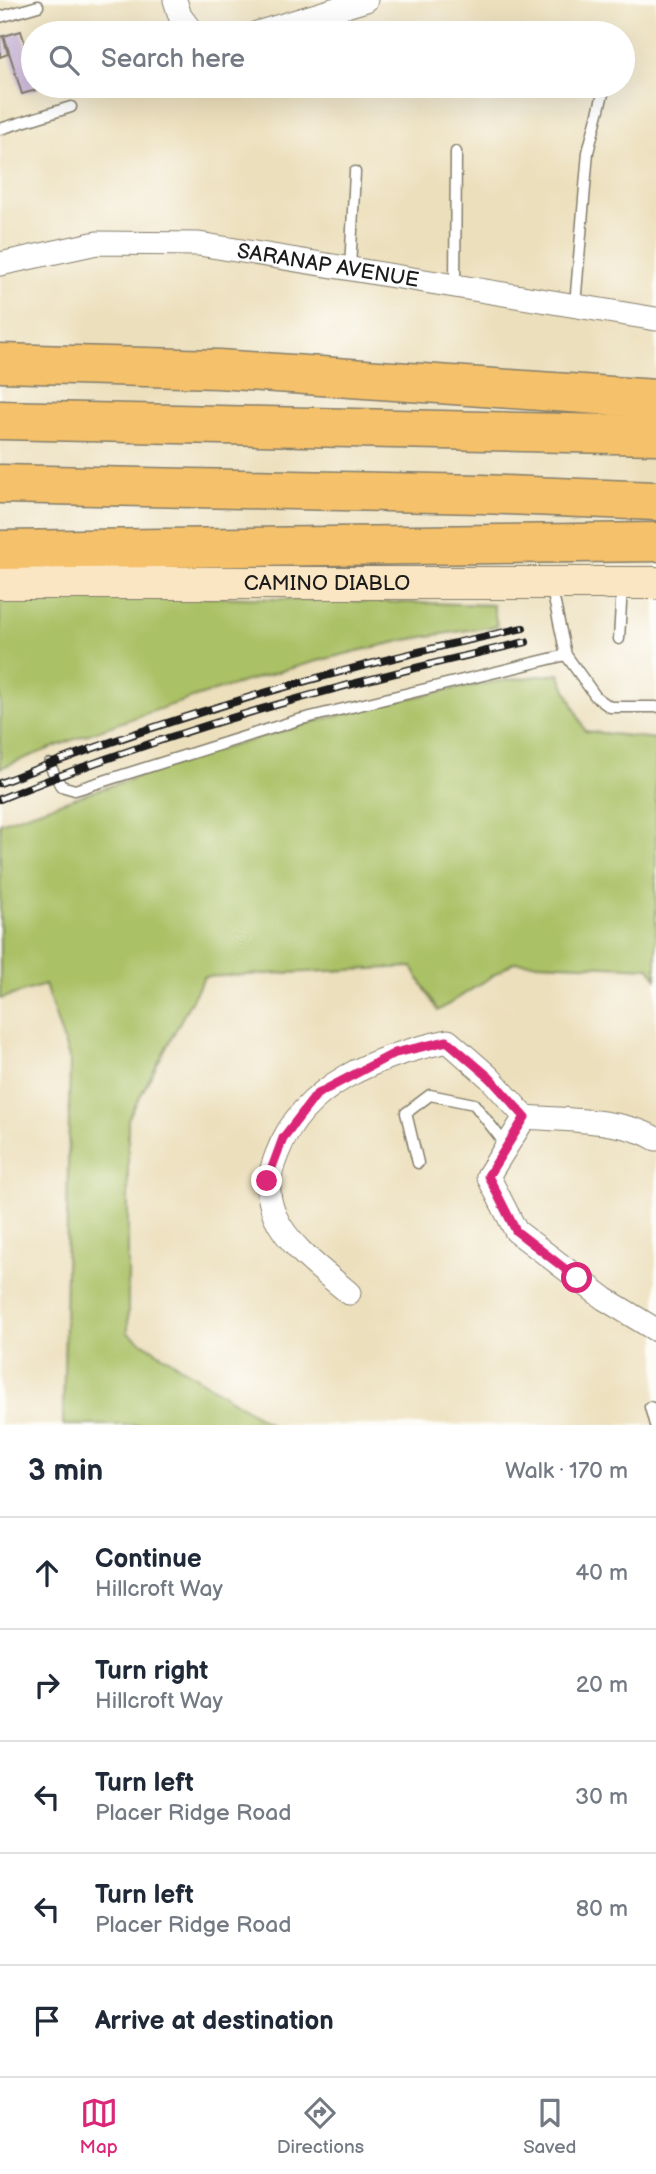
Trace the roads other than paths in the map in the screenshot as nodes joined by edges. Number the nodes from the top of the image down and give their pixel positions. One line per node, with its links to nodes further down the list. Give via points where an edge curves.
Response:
1 (175, 0): 5 (street)
2 (366, 0): 6 (street)
3 (38, 6): 4 (lane)
4 (0, 17)
5 (184, 21)
6 (297, 21)
7 (602, 98): 15 (lane, via 588,152)
8 (71, 107): 9 (lane)
9 (0, 129)
10 (456, 152): 14 (lane)
11 (355, 172): 13 (lane)
12 (0, 264): 13 (street, SARANAP AVENUE, via 97,243 161,242)
13 (350, 269): 14 (street, SARANAP AVENUE)
14 (455, 286): 15 (street, SARANAP AVENUE)
15 (575, 305): 16 (street, SARANAP AVENUE)
16 (656, 319)
17 (0, 363): 18 (highway, via 218,369)
18 (656, 399)
19 (0, 420): 20 (highway)
20 (656, 435)
21 (0, 484): 22 (highway)
22 (656, 501)
23 (656, 523): 24 (highway)
24 (0, 526)
25 (656, 542): 26 (highway)
26 (0, 550)
27 (550, 582): 28 (street, CAMINO DIABLO); 29 (street, CAMINO DIABLO); 32 (lane)
28 (0, 583)
29 (622, 583): 30 (street, CAMINO DIABLO); 31 (lane)
30 (656, 583)
31 (619, 639)
32 (566, 655): 33 (lane, via 596,697 610,707); 34 (lane, via 298,720 75,790 61,786)
33 (656, 707)
34 (49, 764)
35 (525, 1117): 36 (street, via 593,1123); 37 (street); 39 (street, via 489,1077 447,1041 395,1053 317,1094 283,1138 267,1181 275,1216 297,1248)
36 (656, 1139)
37 (507, 1146): 38 (lane, via 474,1104 430,1095 406,1112); 40 (street, via 488,1176 516,1231 605,1299)
38 (418, 1163)
39 (349, 1293)
40 (656, 1330)
41 (656, 1411): 42 (lane, via 650,1407)
42 (655, 1425)

